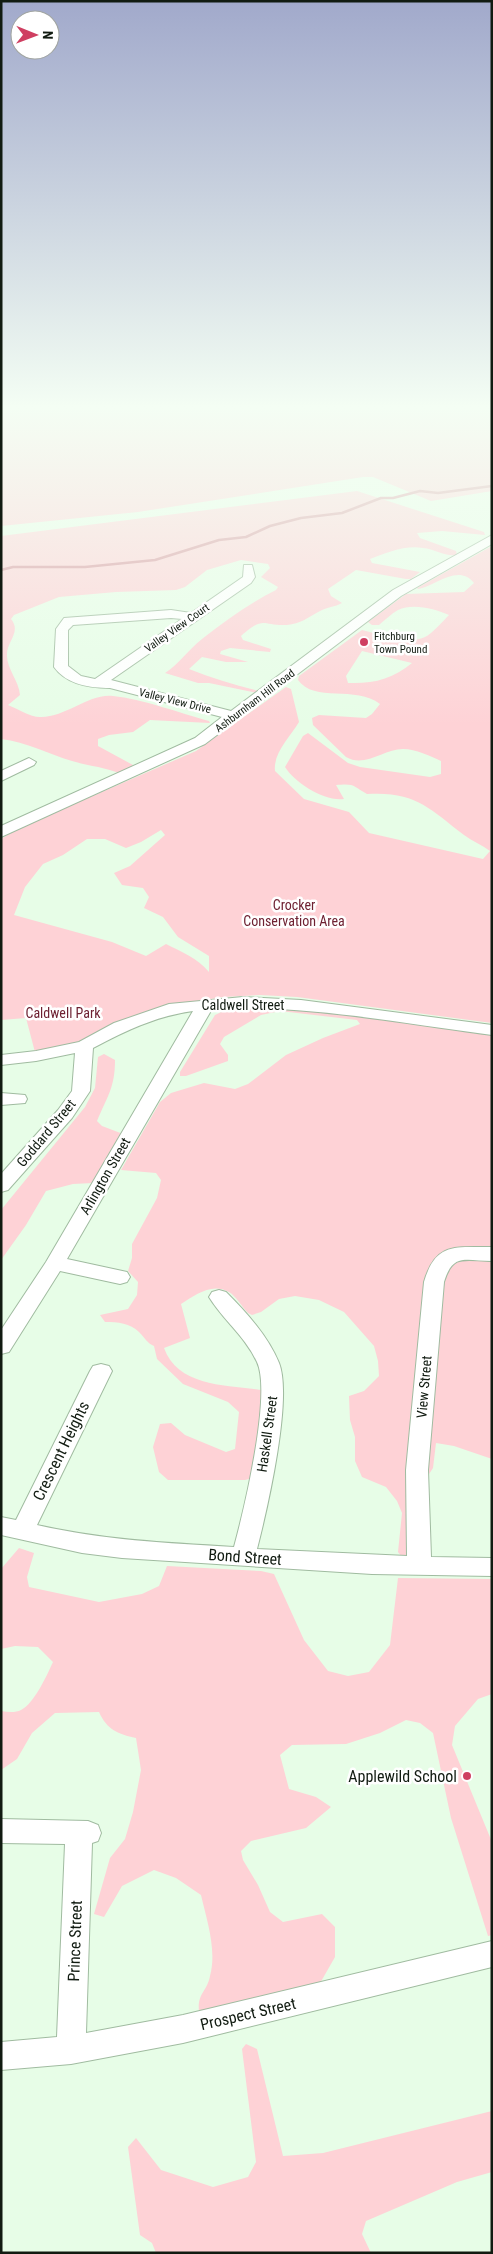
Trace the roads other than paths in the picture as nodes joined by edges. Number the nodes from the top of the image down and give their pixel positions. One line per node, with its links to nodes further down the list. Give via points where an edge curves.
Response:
1 (492, 539): 5 (street, Ashburnham Hill Road, via 397,593)
2 (248, 568): 3 (street, Valley View Court, via 247,580)
3 (193, 617): 4 (street, Valley View Court); 4 (street, Valley View Drive, via 161,614 82,619 65,624 62,629 62,669 71,676)
4 (97, 684): 5 (street, Valley View Drive, via 121,694 221,720)
5 (231, 719): 8 (street, Ashburnham Hill Road, via 188,748)
6 (29, 762): 7 (street)
7 (1, 777)
8 (1, 832)
9 (206, 1004): 10 (street, Caldwell Street, via 301,1005); 11 (street, Caldwell Street, via 150,1015); 15 (street, Arlington Street)
10 (492, 1030)
11 (84, 1046): 12 (street, Caldwell Street); 13 (street, Goddard Street, via 81,1091 65,1114)
12 (1, 1060)
13 (1, 1186)
14 (492, 1254): 22 (street, View Street, via 445,1258 434,1282 417,1470)
15 (54, 1263): 16 (street); 18 (street, Arlington Street)
16 (120, 1277)
17 (219, 1297): 21 (street, Haskell Street, via 235,1312 270,1365 273,1378 274,1390 257,1499)
18 (1, 1347)
19 (101, 1371): 20 (street, Crescent Heights)
20 (12, 1529): 21 (street, Bond Street, via 122,1549)
21 (243, 1556): 22 (street, Bond Street)
22 (419, 1566): 23 (street, Bond Street)
23 (492, 1566)
24 (1, 1831): 26 (street, Prince Street, via 83,1833)
25 (492, 1954): 26 (street, Prospect Street, via 183,2030)
26 (72, 2050): 27 (street, Prospect Street)
27 (1, 2056)

